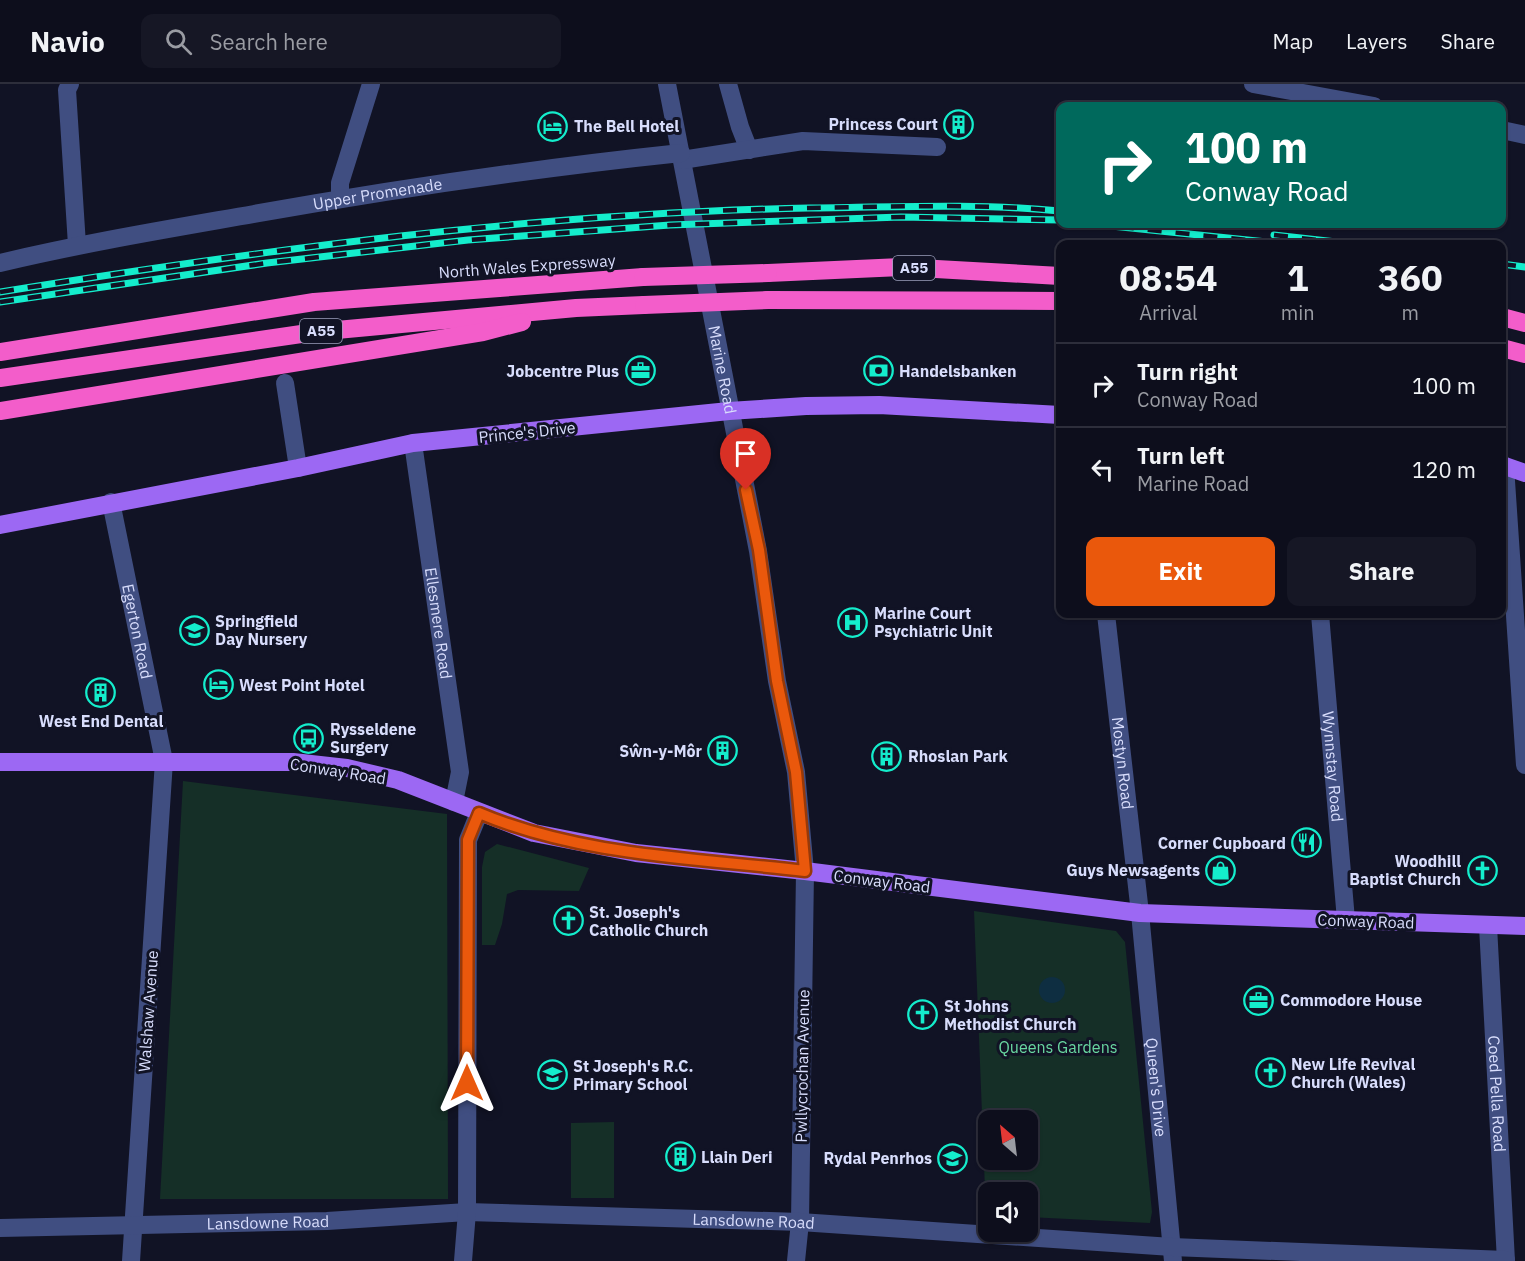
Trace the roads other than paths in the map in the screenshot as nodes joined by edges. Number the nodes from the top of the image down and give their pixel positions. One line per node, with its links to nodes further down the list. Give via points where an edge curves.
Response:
1 (70, 84): 13 (street, via 67,90)
2 (371, 84): 12 (street, via 340,183)
3 (667, 84): 11 (street, Marine Road)
4 (729, 84): 10 (street)
5 (1253, 84): 6 (street)
6 (1352, 102)
7 (1506, 131): 8 (street)
8 (1525, 135)
9 (937, 147): 10 (street, Upper Promenade, via 803,141)
10 (749, 150): 11 (street, Upper Promenade)
11 (681, 157): 12 (street, Upper Promenade, via 595,162); 26 (street, Marine Road)
12 (340, 199): 13 (street, Upper Promenade)
13 (77, 245): 14 (street, Upper Promenade)
14 (0, 263)
15 (1056, 276): 21 (highway, North Wales Expressway / A55, bridge, via 902,267 643,277 314,302)
16 (1056, 301): 17 (highway, A55, bridge, via 768,300)
17 (576, 308): 23 (highway, A55, via 315,332); 25 (highway, via 483,332)
18 (1506, 319): 19 (highway)
19 (1525, 322)
20 (1506, 349): 22 (highway)
21 (0, 352)
22 (1525, 354)
23 (0, 378)
24 (285, 383): 30 (street)
25 (0, 411)
26 (729, 411): 27 (main road, Prince's Drive, via 879,405); 28 (main road, Prince's Drive); 42 (street, Marine Road, via 759,550 777,681 796,772)
27 (1056, 415)
28 (413, 443): 30 (main road, Prince's Drive); 40 (street, Ellesmere Road, via 460,772)
29 (1506, 466): 31 (main road)
30 (298, 468): 32 (main road, Prince's Drive)
31 (1525, 473)
32 (111, 502): 34 (main road, Prince's Drive); 37 (street, Egerton Road)
33 (1506, 506): 39 (street)
34 (0, 525)
35 (1106, 618): 43 (street, Mostyn Road)
36 (1320, 618): 44 (street, Wynnstay Road)
37 (164, 761): 38 (main road, Conway Road); 40 (main road, Conway Road, via 293,762 347,768 398,780); 49 (street, Walshaw Avenue)
38 (0, 762)
39 (1525, 765)
40 (454, 802): 41 (main road, Conway Road)
41 (479, 813): 42 (main road, Conway Road, via 534,833 579,843); 47 (street, via 468,840)
42 (805, 871): 43 (main road, Conway Road); 48 (street, Pwllycrochan Avenue)
43 (1140, 913): 44 (main road, Conway Road); 51 (street, Queen's Drive)
44 (1346, 920): 45 (main road, Conway Road)
45 (1488, 926): 46 (main road, Conway Road); 55 (street, Coed Pella Road)
46 (1525, 926)
47 (467, 1212): 48 (street, Lansdowne Road); 49 (street, Lansdowne Road, via 327,1221); 53 (street)
48 (800, 1222): 51 (street, Lansdowne Road); 54 (street, Pwllycrochan Avenue)
49 (134, 1224): 50 (street, Lansdowne Road); 52 (street, Walshaw Avenue)
50 (0, 1228)
51 (1172, 1254): 55 (street, Lansdowne Road)
52 (131, 1261)
53 (464, 1261)
54 (796, 1261)
55 (1506, 1261)

